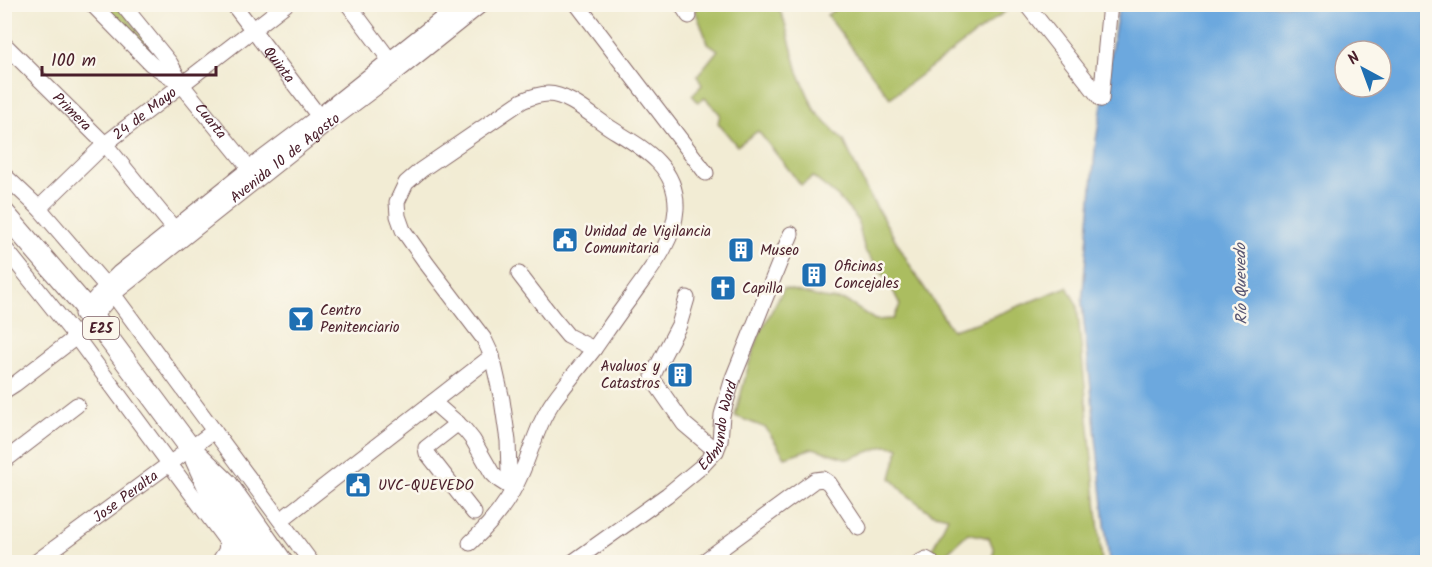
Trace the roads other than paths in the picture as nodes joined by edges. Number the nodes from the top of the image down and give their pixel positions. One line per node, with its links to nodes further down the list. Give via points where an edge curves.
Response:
1 (92, 4): 13 (street, via 151,64)
2 (122, 4): 13 (street, Cuarta)
3 (233, 4): 10 (street, Quinta)
4 (286, 4): 10 (street, 24 de Mayo)
5 (348, 4): 12 (street)
6 (577, 4): 17 (street)
7 (1026, 4): 8 (street, via 1101,99)
8 (1110, 4)
9 (468, 7): 12 (street, Avenida 10 de Agosto)
10 (252, 30): 13 (street, 24 de Mayo); 14 (street, Quinta)
11 (4, 44): 15 (street, Primera)
12 (394, 65): 14 (street, Avenida 10 de Agosto)
13 (182, 84): 15 (street, 24 de Mayo); 16 (street, Cuarta)
14 (322, 121): 16 (street, Avenida 10 de Agosto)
15 (105, 144): 19 (street, 24 de Mayo); 21 (street, Primera)
16 (254, 173): 21 (street, Avenida 10 de Agosto)
17 (706, 173)
18 (4, 175): 19 (street)
19 (39, 208): 25 (street)
20 (4, 213): 27 (highway, E25)
21 (179, 234): 25 (street, Avenida 10 de Agosto)
22 (791, 234): 37 (street, Edmundo Ward, via 733,378)
23 (4, 247): 28 (street)
24 (519, 274): 29 (street, via 568,336)
25 (109, 290): 27 (street, Avenida 10 de Agosto); 35 (street)
26 (687, 298): 37 (street, via 679,325 653,376 684,424)
27 (90, 313): 28 (street, Avenida 10 de Agosto); 36 (highway, E25)
28 (73, 334): 31 (street, Avenida 10 de Agosto, via 57,352); 39 (street)
29 (594, 348): 30 (street, via 656,262 671,233 675,191 669,175 641,146 565,98 536,95 421,170 406,183 397,202 403,230 484,339); 40 (street, via 544,416)
30 (492, 356): 32 (street); 40 (street)
31 (4, 391)
32 (433, 402): 34 (street); 42 (street)
33 (78, 405): 38 (street)
34 (458, 423): 40 (street, via 492,472); 41 (street, via 426,448)
35 (214, 431): 36 (street, Jose Peralta); 42 (street)
36 (191, 449): 39 (street, Jose Peralta); 49 (highway, E25, via 212,495); 50 (highway, E25, via 227,484)
37 (716, 451): 52 (street, Edmundo Ward, via 667,495)
38 (4, 461)
39 (170, 465): 44 (street); 46 (street, Jose Peralta)
40 (513, 489): 45 (street, via 496,516)
41 (474, 513)
42 (281, 520): 51 (street)
43 (859, 528): 53 (street, via 830,483 815,480)
44 (227, 543): 47 (street); 48 (street)
45 (470, 543)
46 (36, 562)
47 (219, 562)
48 (242, 562)
49 (261, 562)
50 (282, 562)
51 (311, 562)
52 (573, 562)
53 (703, 562)
54 (920, 562): 55 (street)
55 (932, 562)

